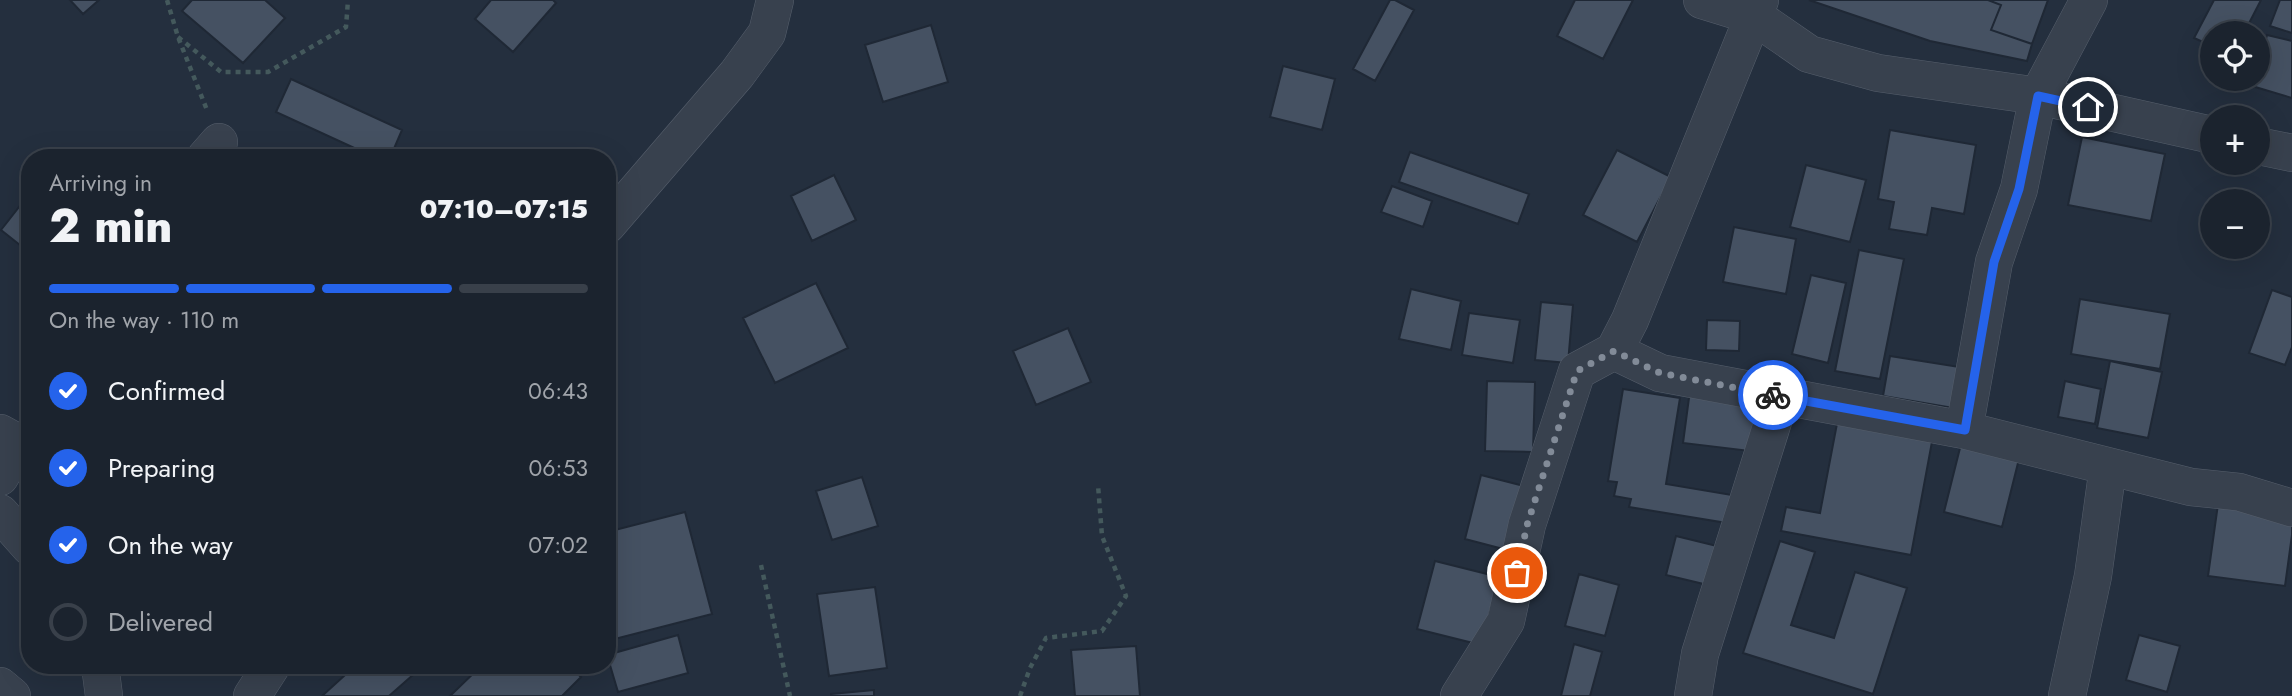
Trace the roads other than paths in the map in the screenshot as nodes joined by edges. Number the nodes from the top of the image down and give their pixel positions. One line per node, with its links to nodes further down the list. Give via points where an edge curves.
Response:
1 (775, 0): 9 (street, via 767,33 737,74)
2 (1702, 0): 4 (street)
3 (2089, 0): 5 (street)
4 (1757, 8): 5 (street, via 1809,54 1878,73); 10 (street)
5 (2038, 96): 6 (street); 12 (street, via 2019,189 1994,262)
6 (2200, 132)
7 (2270, 148): 8 (street)
8 (2292, 153)
9 (616, 215)
10 (1614, 351): 11 (street, via 1660,373); 25 (street, via 1577,371 1527,525 1506,621)
11 (1781, 396): 12 (street); 26 (street, via 1700,654)
12 (1965, 430): 14 (street)
13 (17, 432): 15 (street)
14 (2108, 467): 16 (street, via 2191,487 2239,492); 27 (street, via 2093,576)
15 (0, 477)
16 (2292, 508)
17 (0, 513): 18 (street)
18 (21, 537)
19 (101, 674): 23 (street)
20 (266, 674): 24 (street)
21 (0, 686): 22 (street)
22 (12, 696)
23 (104, 696)
24 (252, 696)
25 (1459, 696)
26 (1693, 696)
27 (2067, 696)

